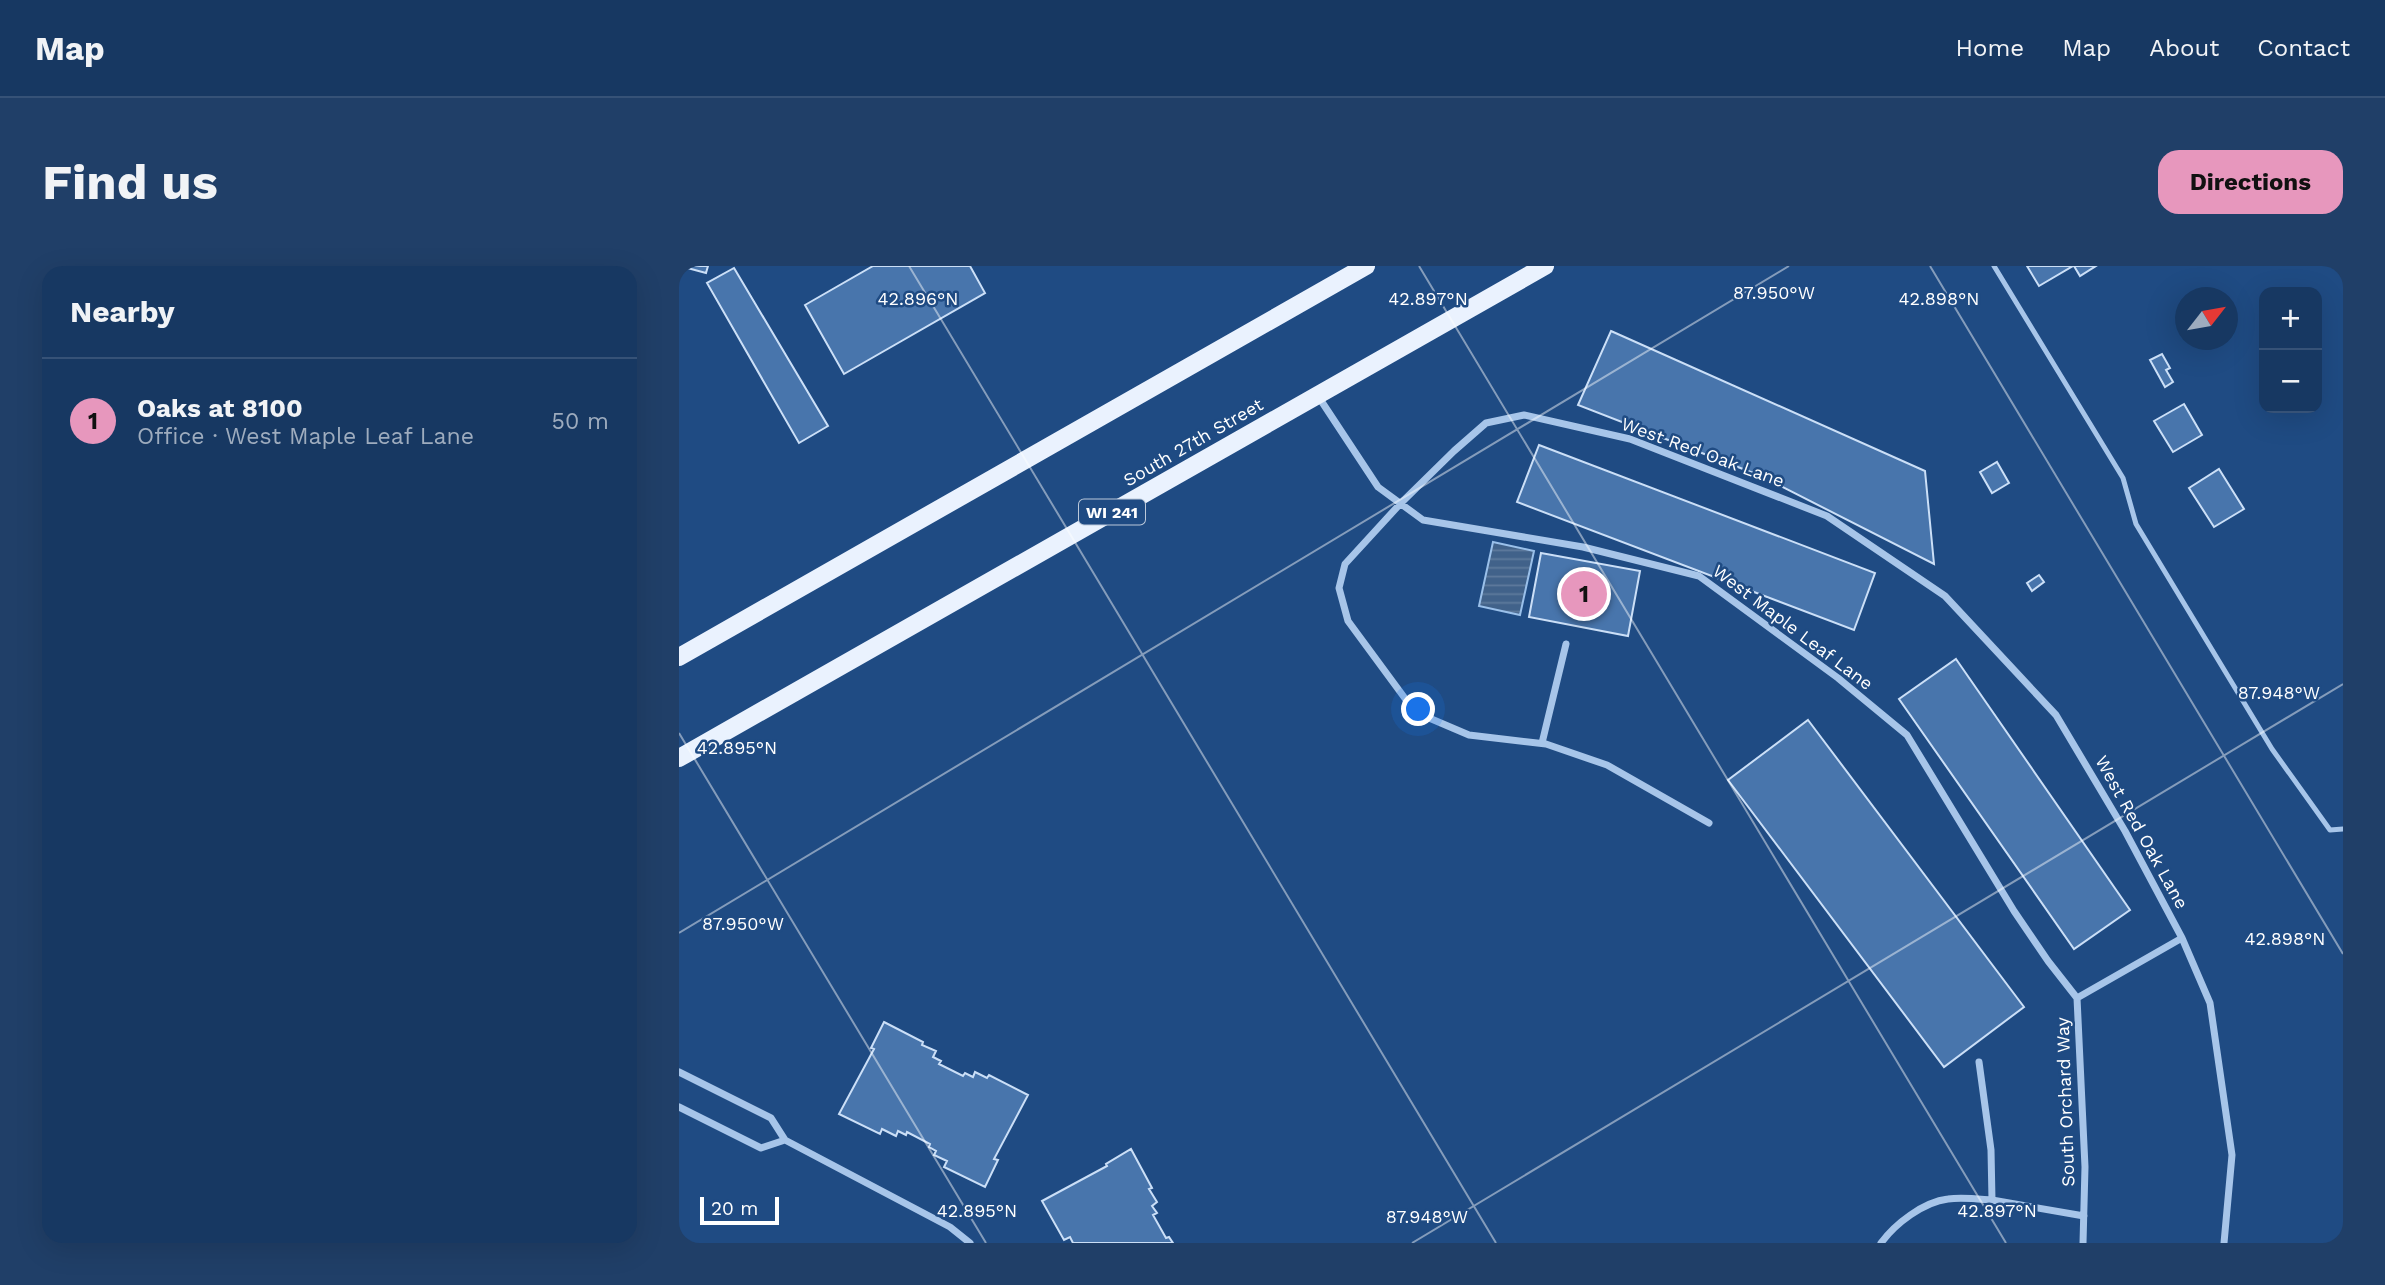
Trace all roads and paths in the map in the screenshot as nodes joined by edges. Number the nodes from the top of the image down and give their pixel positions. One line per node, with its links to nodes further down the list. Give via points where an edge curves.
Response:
1 (1366, 266): 7 (main road)
2 (1545, 266): 4 (main road, South 27th Street / WI 241)
3 (1994, 266): 11 (lane, via 2123,478 2136,524 2272,749 2330,830)
4 (1317, 395): 5 (street, West Maple Leaf Lane, via 1378,487); 9 (main road, South 27th Street / WI 241)
5 (1400, 504): 8 (street, West Red Oak Lane, via 1346,564 1339,588 1348,621 1415,712 1469,735); 12 (street, West Red Oak Lane, via 1486,423 1524,415 1630,439 1827,516 1945,596 2056,715); 13 (street, West Maple Leaf Lane, via 1423,520 1583,547 1699,576 1907,735 2014,911)
6 (1566, 644): 8 (street)
7 (679, 657)
8 (1542, 743): 10 (street, West Red Oak Lane, via 1607,765)
9 (679, 758)
10 (1709, 823)
11 (2343, 829)
12 (2182, 938): 13 (street, South Orchard Way); 23 (street, West Red Oak Lane, via 2210,1003 2232,1155)
13 (2077, 998): 19 (street, South Orchard Way)
14 (1979, 1062): 18 (street, via 1991,1150)
15 (679, 1072): 17 (street, via 771,1118)
16 (679, 1107): 17 (street, via 761,1148)
17 (785, 1140): 20 (street, via 950,1227)
18 (1992, 1200): 19 (street); 21 (street, via 1947,1199 1912,1213)
19 (2084, 1216): 22 (street, South Orchard Way)
20 (970, 1243)
21 (1881, 1243)
22 (2083, 1243)
23 (2224, 1243)

